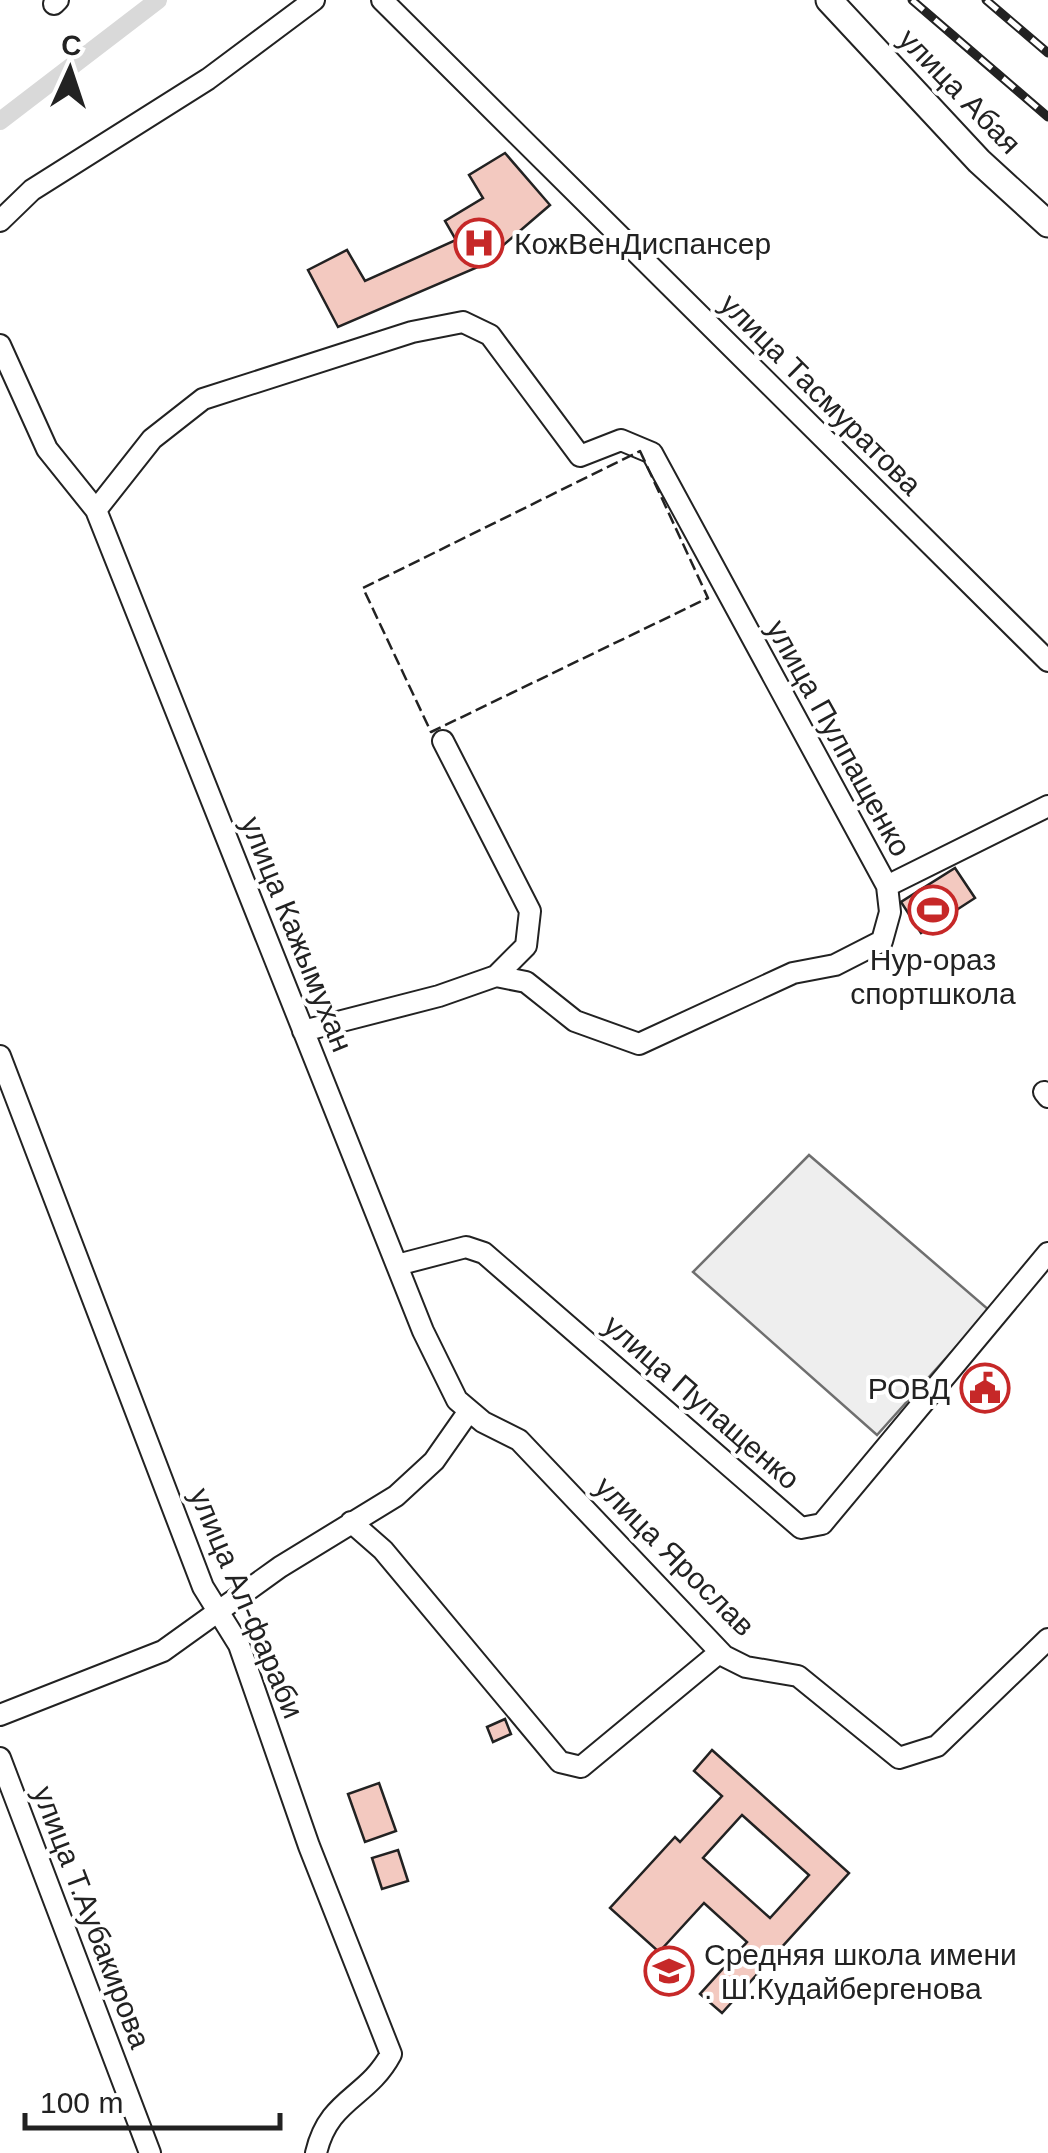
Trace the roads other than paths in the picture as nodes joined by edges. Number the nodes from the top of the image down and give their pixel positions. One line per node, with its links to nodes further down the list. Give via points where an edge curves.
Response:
1 (314, 0): 4 (street, via 208,79 32,190)
2 (382, 0): 8 (street, улица Тасмуратова)
3 (829, 0): 5 (main road, улица Абая)
4 (0, 221)
5 (1048, 224)
6 (0, 346): 7 (street, улица Кажымухан, via 47,449)
7 (96, 510): 11 (street, улица Пулпащенко, via 152,440 202,399 463,322 490,335 580,456 621,440 652,453); 13 (street, улица Кажымухан)
8 (1048, 661)
9 (443, 741): 12 (street, via 530,911 526,946)
10 (1048, 806): 11 (street)
11 (887, 886): 12 (street, улица Пулпащенко, via 890,912 882,941 835,964 793,973 638,1044 575,1022 526,982)
12 (496, 976): 13 (street)
13 (303, 1031): 16 (street, улица Кажымухан)
14 (0, 1056): 20 (street, улица Ал-фараби, via 203,1587)
15 (1048, 1253): 16 (street, улица Пупащенко, via 822,1524 801,1528 484,1253 466,1247)
16 (397, 1265): 17 (street, улица Кажымухан)
17 (446, 1378): 18 (street, улица Ярослав)
18 (469, 1411): 19 (street, via 434,1462 396,1496); 22 (street, улица Ярослав, via 519,1440)
19 (351, 1522): 20 (street); 22 (street, via 560,1762 581,1768)
20 (218, 1610): 23 (street, via 163,1651); 26 (street, улица Ал-фараби, via 238,1644 391,2054 382,2071 325,2122)
21 (1048, 1639): 22 (street, улица Ярослав, via 937,1746 899,1758 798,1676 746,1666)
22 (720, 1652)
23 (0, 1715)
24 (0, 1758): 25 (street, улица Т.Аубакирова)
25 (150, 2153)
26 (316, 2153)

